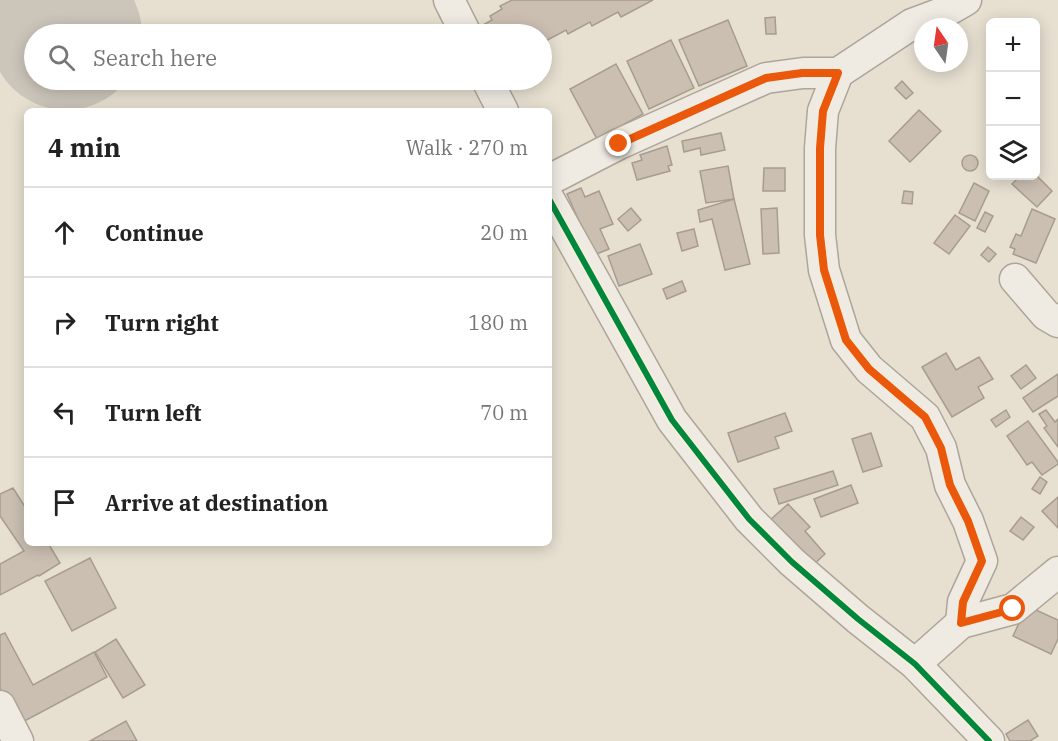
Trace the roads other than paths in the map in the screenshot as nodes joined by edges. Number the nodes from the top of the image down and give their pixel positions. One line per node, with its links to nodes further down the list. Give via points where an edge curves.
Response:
1 (449, 0): 3 (street)
2 (966, 0): 4 (street, via 912,24)
3 (461, 24)
4 (838, 73): 7 (street, via 766,78); 12 (street, via 823,111 821,139 820,235 824,270 846,340 869,369 925,417 941,448 950,485 982,561 963,602)
5 (493, 90): 6 (street)
6 (502, 108)
7 (552, 178)
8 (552, 204): 13 (street, via 672,420 748,519 792,562)
9 (1014, 279): 10 (street, via 1046,315)
10 (1058, 322)
11 (1058, 572): 12 (street, via 1013,609)
12 (961, 623): 13 (street)
13 (915, 664): 16 (street)
14 (0, 706): 15 (street)
15 (18, 741)
16 (988, 741)

